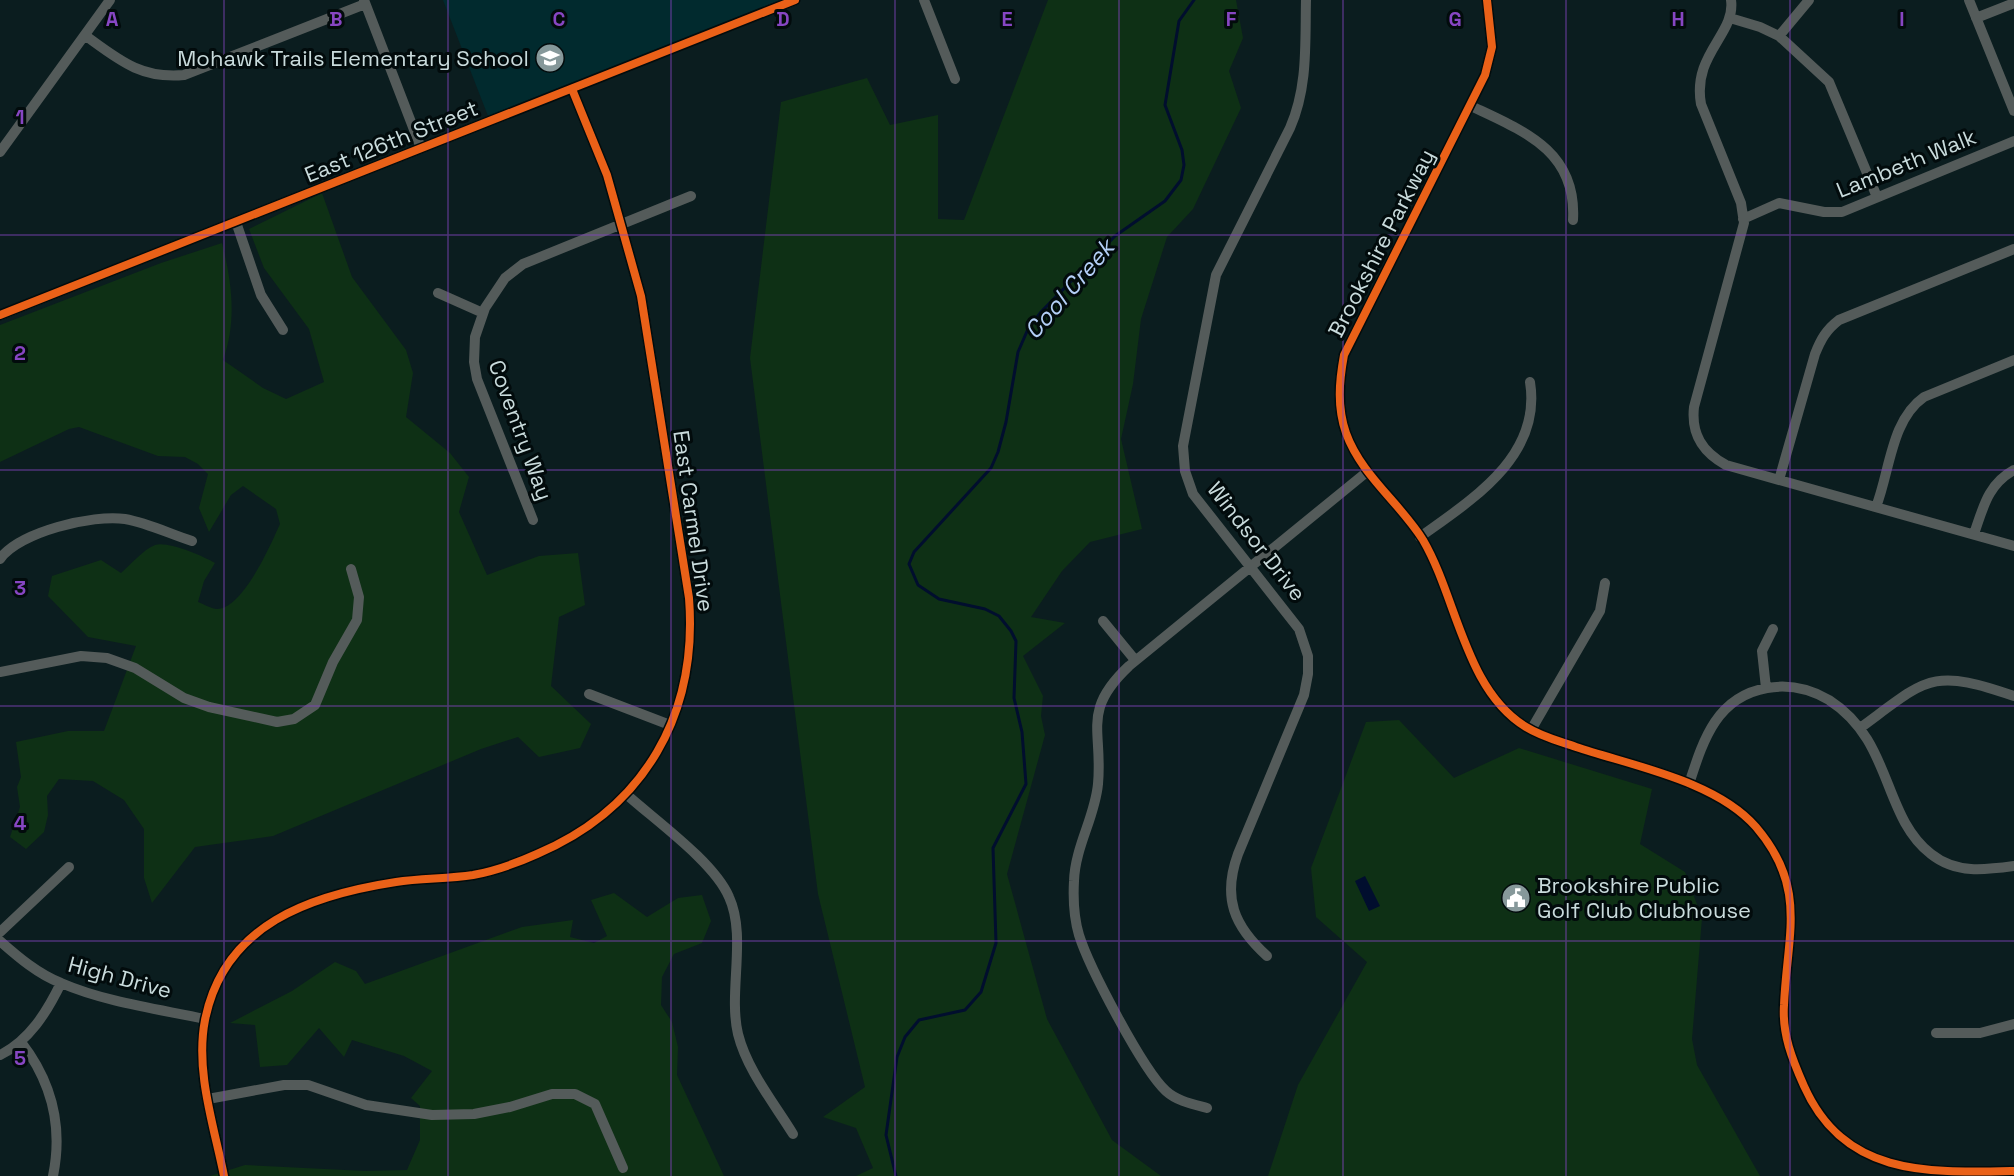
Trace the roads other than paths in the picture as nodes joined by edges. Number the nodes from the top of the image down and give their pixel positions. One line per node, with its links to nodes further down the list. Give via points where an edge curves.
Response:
1 (110, 0): 13 (street)
2 (795, 0): 16 (street, East 126th Street)
3 (924, 0): 15 (street)
4 (1306, 0): 45 (street, Windsor Drive, via 1305,70 1299,103 1216,275 1183,446 1185,471 1193,494)
5 (1487, 0): 17 (street, Brookshire Parkway, via 1492,46)
6 (1731, 0): 11 (street)
7 (1809, 0): 14 (street)
8 (1969, 0): 12 (street)
9 (365, 2): 13 (street, via 184,75 143,72); 20 (street)
10 (2014, 3): 12 (street)
11 (1730, 18): 14 (street); 24 (street, via 1708,53 1699,92 1741,202)
12 (1976, 18): 18 (street)
13 (86, 36): 21 (street)
14 (1779, 36): 23 (street, via 1829,82)
15 (955, 79)
16 (572, 89): 20 (street, East 126th Street); 27 (street, East Carmel Drive)
17 (1471, 106): 25 (street, via 1534,138 1553,154 1571,188); 36 (street, Brookshire Parkway, via 1344,355 1339,388 1342,419 1350,443)
18 (2014, 111)
19 (2014, 141): 23 (street, Lambeth Walk)
20 (421, 148): 26 (street, East 126th Street)
21 (0, 152)
22 (691, 196): 27 (street, Coventry Way)
23 (1877, 197): 24 (street, Lambeth Walk, via 1832,213 1779,203)
24 (1743, 219): 37 (street, via 1742,236 1692,421 1704,449 1715,459)
25 (1573, 220)
26 (236, 222): 31 (street, East 126th Street); 32 (street, via 261,295)
27 (622, 222): 30 (street, Coventry Way, via 523,264 494,292); 55 (street, East Carmel Drive, via 641,296 689,598 689,660)
28 (2014, 249): 37 (street, via 1839,320 1829,328 1815,354)
29 (438, 293): 30 (street)
30 (483, 313): 39 (street, Coventry Way, via 473,349 477,379)
31 (0, 315)
32 (283, 330)
33 (2014, 360): 38 (street, via 1911,406 1902,422)
34 (1530, 382): 41 (street, via 1532,404 1527,431 1513,460)
35 (2014, 470): 40 (street, via 2000,477 1989,492)
36 (1368, 471): 41 (street, Brookshire Parkway); 45 (street)
37 (1779, 480): 38 (street)
38 (1876, 507): 40 (street)
39 (533, 520)
40 (1974, 534): 43 (street)
41 (1420, 537): 57 (street, Brookshire Parkway, via 1482,679 1502,706)
42 (192, 541): 44 (street, via 138,522 98,519 40,533 21,541)
43 (2014, 546)
44 (0, 559)
45 (1251, 567): 50 (street); 64 (street, Windsor Drive, via 1299,629 1309,664 1304,695 1231,878 1239,924)
46 (351, 569): 51 (street, via 359,597 357,621 333,662 315,705 294,719 277,722 209,707 184,698 135,668 107,658 81,656)
47 (1605, 583): 57 (street, via 1600,611)
48 (1103, 621): 50 (street)
49 (1773, 629): 52 (street, via 1762,651)
50 (1136, 660): 72 (street, via 1114,681 1100,708 1096,735 1098,784 1074,873 1077,926 1092,965 1155,1079 1176,1098)
51 (0, 672)
52 (1766, 688): 56 (street, via 1798,688 1816,693); 58 (street, via 1738,699 1720,712 1706,733)
53 (589, 694): 55 (street)
54 (2014, 696): 56 (street, via 1976,683 1936,681 1906,693)
55 (670, 725): 59 (street, East Carmel Drive, via 649,767)
56 (1860, 728): 60 (street, via 1880,760 1906,824 1925,849 1964,868)
57 (1531, 730): 58 (street, Brookshire Parkway)
58 (1689, 784): 76 (street, Brookshire Parkway, via 1745,816 1765,838 1781,867 1792,924 1784,1007 1786,1037 1813,1105 1845,1144 1873,1161)
59 (626, 794): 66 (street, East Carmel Drive, via 576,836 521,861 473,875 349,891 281,915 239,951 213,992); 73 (street, via 715,874 730,898 735,922 738,1033 750,1065)
60 (2014, 866)
61 (69, 867): 62 (street)
62 (0, 932)
63 (0, 941): 65 (street, High Drive, via 25,962)
64 (1267, 956)
65 (61, 983): 66 (street, High Drive, via 112,999); 69 (street, via 39,1021)
66 (205, 1019): 71 (street, East Carmel Drive, via 202,1062)
67 (2014, 1024): 68 (street, via 1980,1033)
68 (1936, 1033)
69 (21, 1042): 70 (street); 77 (street, via 40,1071 54,1109 57,1158)
70 (0, 1055)
71 (208, 1099): 74 (street, via 308,1084 366,1105 432,1115 474,1114 552,1094 575,1094 595,1104); 78 (street, East Carmel Drive)
72 (1207, 1108)
73 (793, 1134)
74 (623, 1168)
75 (2014, 1172): 76 (street, Brookshire Parkway)
76 (1905, 1173)
77 (53, 1176)
78 (224, 1176)

